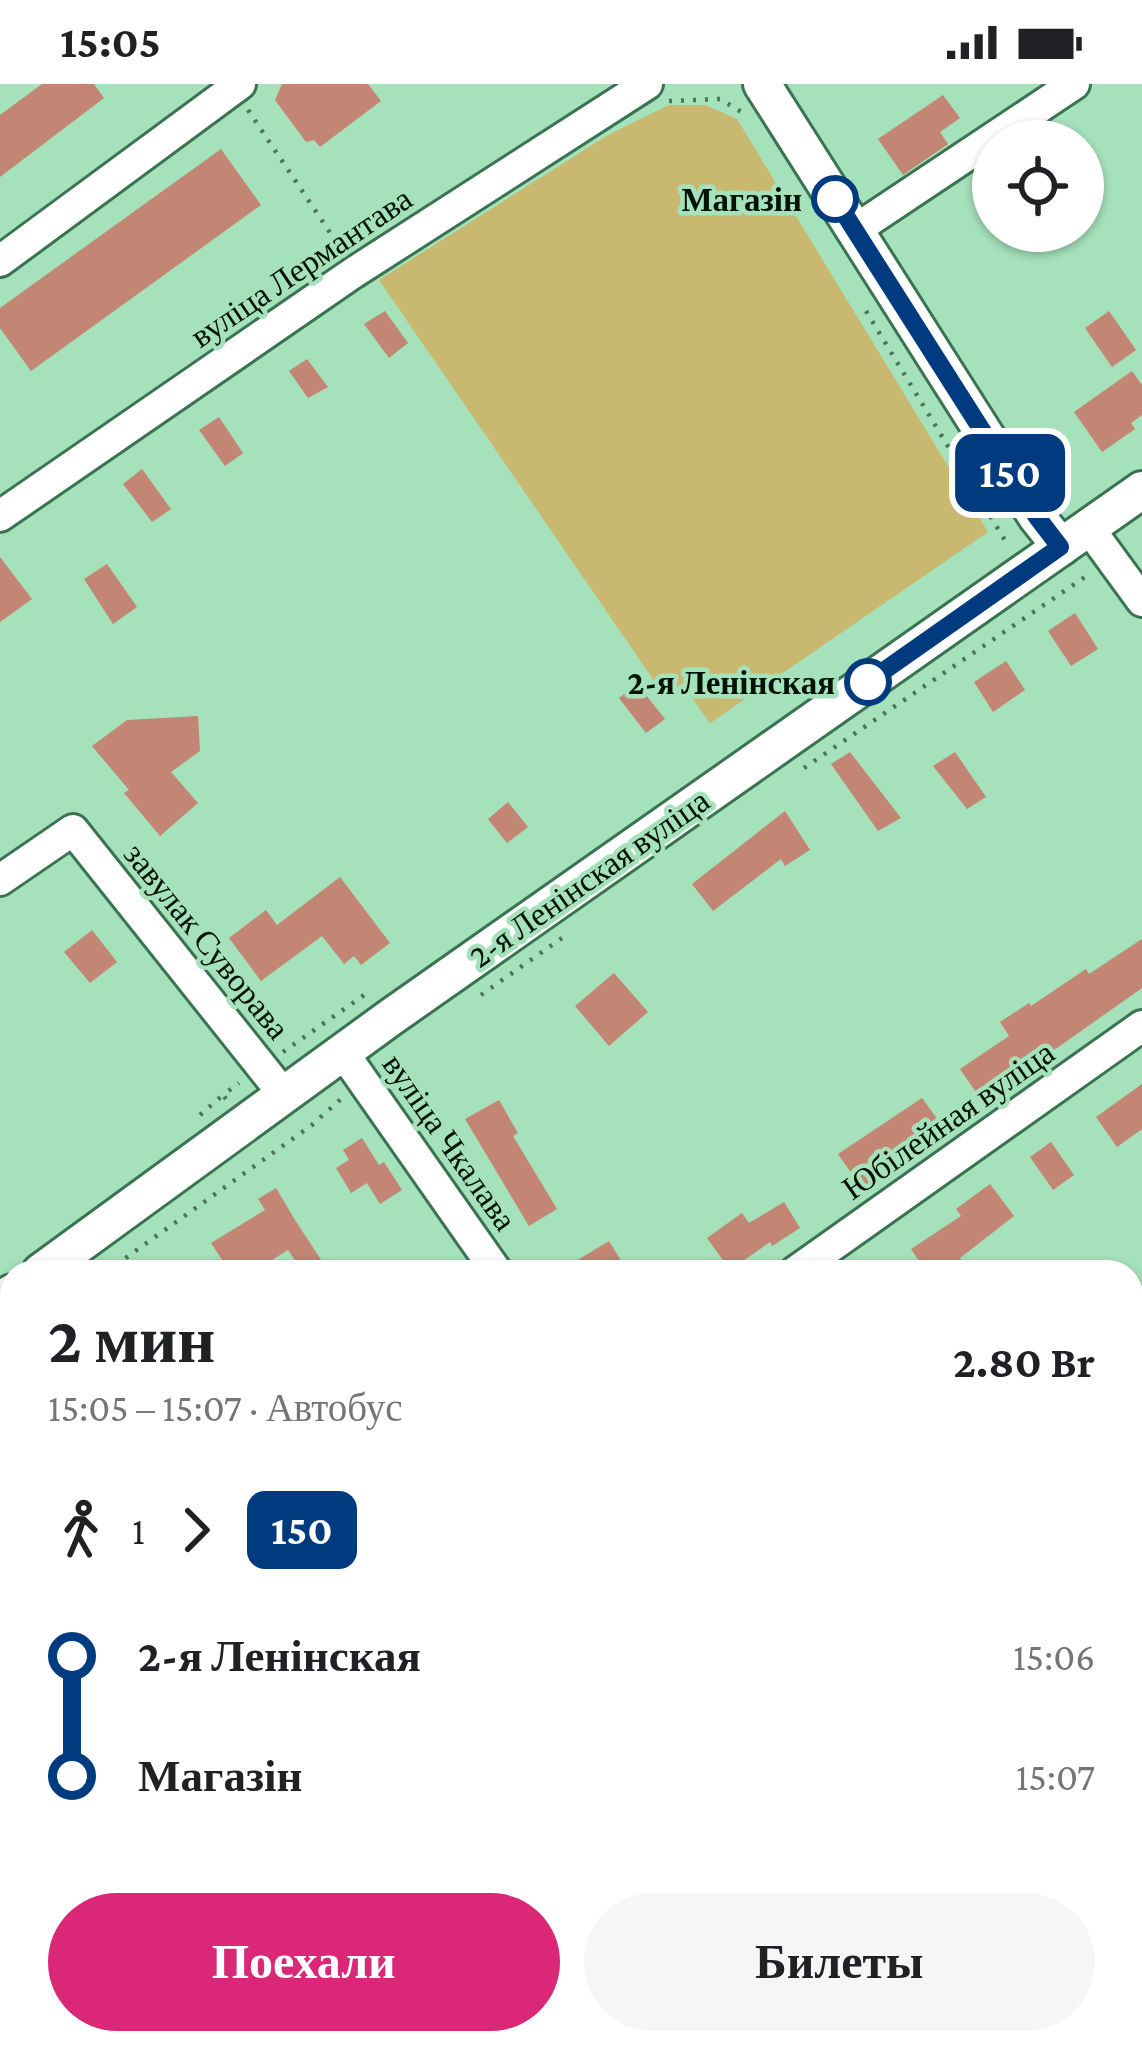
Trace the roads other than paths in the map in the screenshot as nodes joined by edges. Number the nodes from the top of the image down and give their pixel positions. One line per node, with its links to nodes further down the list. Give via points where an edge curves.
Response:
1 (1074, 84): 5 (street)
2 (236, 86): 6 (street)
3 (657, 93): 8 (street, вуліца Лермантава, via 353,273)
4 (754, 100): 5 (main road)
5 (855, 230): 9 (main road, via 1037,517)
6 (0, 261)
7 (1142, 490): 9 (main road, 2-я Ленінская вуліца)
8 (0, 516)
9 (1074, 537): 10 (street, via 1112,560); 13 (main road, 2-я Ленінская вуліца)
10 (1142, 601)
11 (0, 880): 14 (street, завулак Суворава, via 73,830)
12 (1142, 1026): 17 (street, Юбілейная вуліца)
13 (344, 1054): 14 (main road, 2-я Ленінская вуліца); 16 (street, вуліца Чкалава)
14 (285, 1096): 15 (main road, 2-я Ленінская вуліца)
15 (58, 1260)
16 (489, 1260)
17 (812, 1260)

